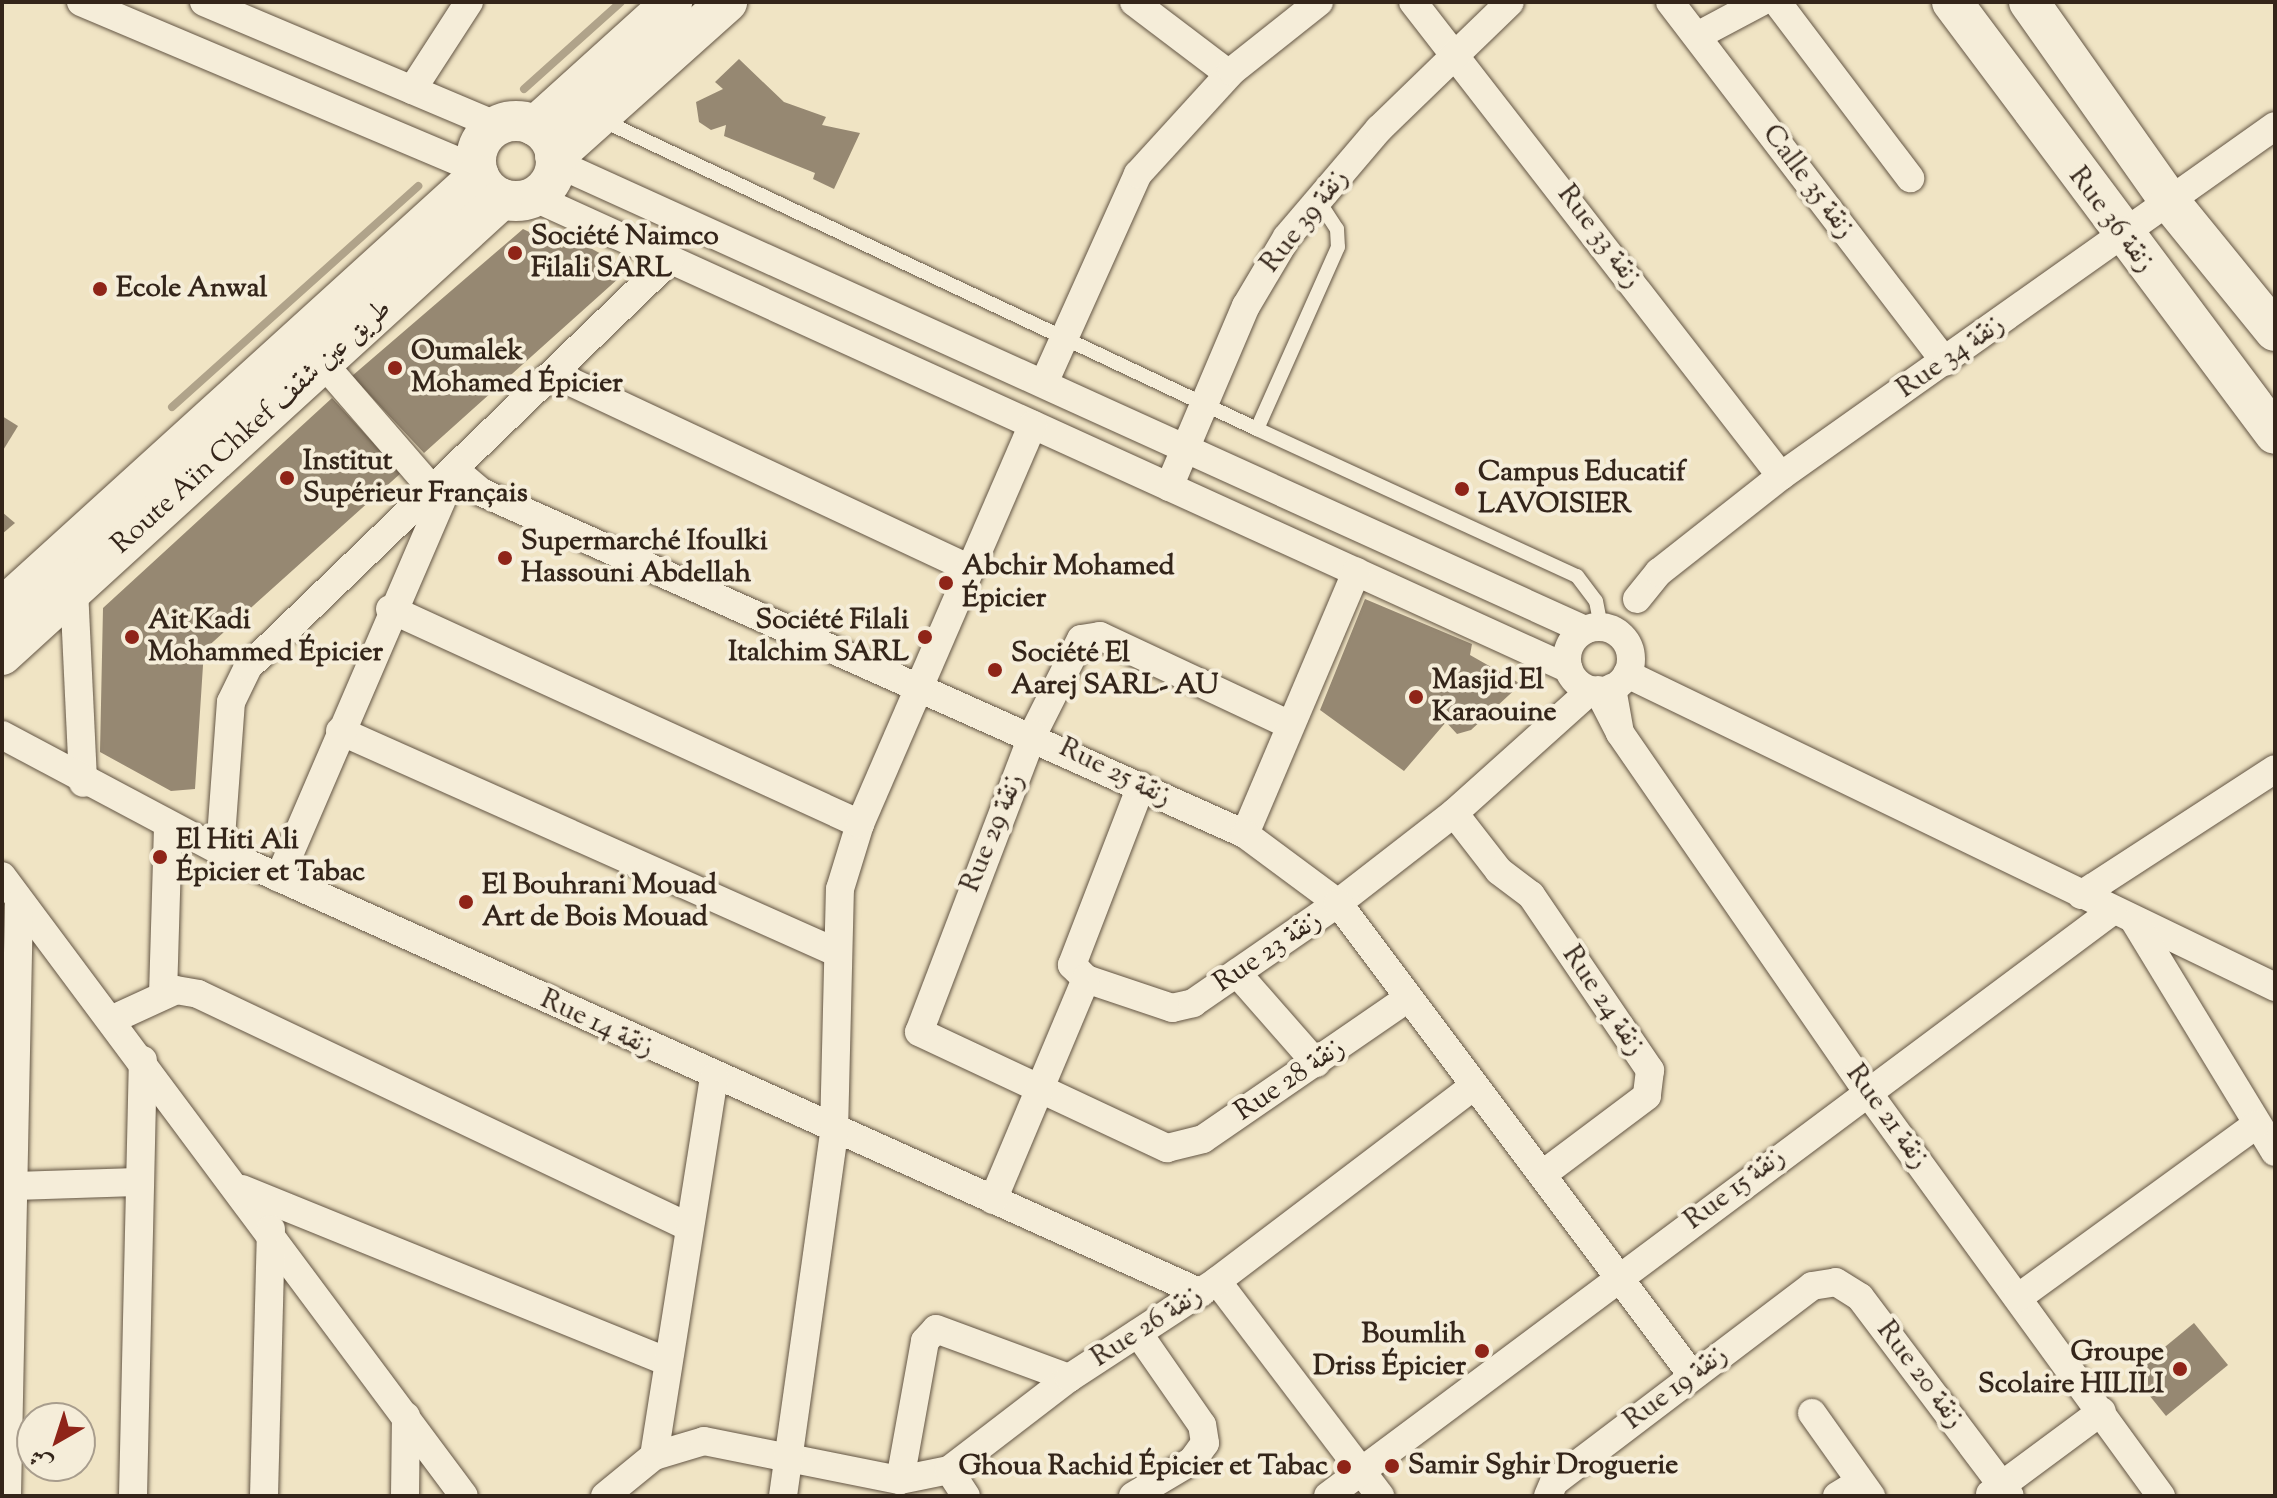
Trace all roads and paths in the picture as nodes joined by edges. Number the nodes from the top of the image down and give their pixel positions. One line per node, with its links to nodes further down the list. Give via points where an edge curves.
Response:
1 (81, 2): 23 (street)
2 (204, 2): 18 (street)
3 (469, 2): 18 (street)
4 (672, 2): 21 (main road)
5 (727, 2): 19 (main road)
6 (1134, 2): 17 (street)
7 (1319, 2): 17 (street)
8 (1413, 2): 16 (street, Rue 33 زنقة)
9 (1510, 2): 16 (street, Rue 39 زنقة)
10 (1670, 2): 15 (street, Calle 35 زنقة)
11 (1761, 2): 15 (street)
12 (1777, 2): 22 (street)
13 (1952, 2): 26 (main road, Rue 36 زنقة)
14 (2029, 2): 25 (main road, Rue 36 زنقة)
15 (1697, 36): 31 (street, Calle 35 زنقة)
16 (1456, 49): 24 (street, Rue 39 زنقة); 40 (street, Rue 33 زنقة)
17 (1229, 74): 29 (street, via 1138,174)
18 (412, 90): 21 (street)
19 (598, 118): 21 (main road); 29 (lane)
20 (2275, 126): 25 (street, Rue 34 زنقة)
21 (536, 143): 23 (main road, via 549,184); 23 (main road, via 480,146); 33 (street)
22 (1910, 178)
23 (498, 185): 27 (street); 30 (main road, Route Aïn Chkef طريق عين شقف); 46 (main road, Route Aïn Chkef طريق عين شقف)
24 (1318, 200): 34 (street, Rue 39 زنقة, via 1262,274); 36 (lane, via 1337,229 1338,247)
25 (2170, 202): 26 (street, Rue 34 زنقة); 28 (main road, Rue 36 زنقة)
26 (2122, 238): 31 (street, Rue 34 زنقة); 37 (main road, Rue 36 زنقة)
27 (670, 260): 32 (street); 35 (street)
28 (2275, 331)
29 (1064, 337): 33 (street); 34 (lane)
30 (322, 362): 42 (street); 45 (main road, Route Aïn Chkef طريق عين شقف)
31 (1945, 362): 40 (street, Rue 34 زنقة)
32 (554, 374): 39 (street); 43 (street)
33 (1044, 383): 38 (street)
34 (1204, 403): 36 (lane); 38 (street, Rue 39 زنقة)
35 (1033, 425): 41 (street); 43 (street)
36 (1257, 429): 48 (lane, via 1577,576 1596,601)
37 (2275, 434)
38 (1186, 448): 41 (street, Rue 39 زنقة); 48 (street)
39 (455, 470): 42 (street); 47 (street); 52 (street, Rue 25 زنقة, via 481,492)
40 (1781, 476): 48 (street, Rue 34 زنقة, via 1659,572)
41 (1169, 487): 44 (street)
42 (432, 489): 64 (street, via 239,680 228,727)
43 (971, 569): 52 (street)
44 (1356, 572): 50 (street); 53 (street)
45 (74, 589): 49 (main road, Route Aïn Chkef طريق عين شقف); 58 (street)
46 (2, 608)
47 (390, 609): 54 (street); 61 (street)
48 (1605, 632): 50 (street, via 1568,648); 51 (street)
49 (2, 655)
50 (1569, 669): 51 (street)
51 (1607, 685): 60 (street, Rue 23 زنقة); 67 (street); 83 (street, Rue 21 زنقة, via 1620,733)
52 (921, 686): 55 (street, Rue 25 زنقة); 61 (street)
53 (1290, 725): 55 (street, Rue 29 زنقة, via 1100,636 1071,647); 63 (street)
54 (340, 731): 66 (street); 71 (street)
55 (1033, 734): 59 (street, Rue 25 زنقة); 82 (street, Rue 29 زنقة, via 918,1021 928,1042)
56 (2, 735): 58 (street, Rue 14 زنقة)
57 (2275, 769): 67 (street)
58 (83, 783): 62 (street, Rue 14 زنقة)
59 (1141, 786): 63 (street, Rue 25 زنقة); 73 (street, via 1072,955)
60 (1454, 813): 68 (street, Rue 23 زنقة); 87 (street, Rue 24 زنقة, via 1499,871 1531,895 1650,1070 1647,1096)
61 (860, 824): 71 (street, via 840,889)
62 (168, 827): 64 (street, Rue 14 زنقة); 75 (street)
63 (1245, 834): 68 (street, Rue 25 زنقة)
64 (220, 851): 66 (street, Rue 14 زنقة)
65 (2, 876): 69 (street)
66 (279, 878): 80 (street, Rue 14 زنقة)
67 (2081, 895): 70 (street)
68 (1338, 903): 72 (street, Rue 23 زنقة); 76 (street, Rue 25 زنقة)
69 (19, 904): 77 (street); 89 (street)
70 (2123, 917): 74 (street); 83 (street, Rue 15 زنقة); 84 (street)
71 (838, 953): 85 (street)
72 (1237, 973): 73 (street, Rue 23 زنقة, via 1193,1003 1172,1008); 79 (street)
73 (1086, 979): 82 (street)
74 (2275, 987)
75 (163, 995): 77 (street); 92 (street, via 198,994)
76 (1408, 998): 79 (street, Rue 28 زنقة); 81 (street, Rue 25 زنقة)
77 (113, 1019): 78 (street)
78 (143, 1060): 88 (street); 90 (street)
79 (1316, 1063): 82 (street, Rue 28 زنقة, via 1203,1139 1167,1148)
80 (714, 1077): 85 (street, Rue 14 زنقة); 92 (street)
81 (1474, 1086): 87 (street, Rue 25 زنقة); 96 (street, Rue 26 زنقة)
82 (1038, 1089): 91 (street)
83 (1866, 1090): 94 (street, Rue 15 زنقة); 97 (street, Rue 21 زنقة)
84 (2256, 1125): 86 (street); 97 (street)
85 (834, 1132): 91 (street, Rue 14 زنقة); 106 (street)
86 (2275, 1152)
87 (1543, 1174): 94 (street, Rue 25 زنقة)
88 (137, 1182): 89 (street); 113 (street)
89 (15, 1186): 110 (street)
90 (242, 1189): 93 (street); 99 (street)
91 (993, 1200): 96 (street, Rue 14 زنقة)
92 (689, 1227): 99 (street)
93 (271, 1229): 104 (street); 114 (street)
94 (1620, 1276): 100 (street); 108 (street, Rue 15 زنقة)
95 (1812, 1286): 100 (street, Rue 19 زنقة); 112 (street, Rue 20 زنقة, via 1836,1282 1860,1297)
96 (1209, 1287): 98 (street, Rue 26 زنقة); 108 (street, Rue 14 زنقة)
97 (2019, 1297): 102 (street, Rue 21 زنقة)
98 (1138, 1333): 101 (street, Rue 26 زنقة); 120 (street, via 1202,1425 1205,1443 1192,1461)
99 (666, 1361): 105 (street)
100 (1692, 1375): 123 (street, Rue 19 زنقة, via 1554,1482)
101 (1069, 1378): 107 (street, Rue 26 زنقة); 109 (street, via 936,1329 925,1341)
102 (2102, 1411): 112 (street); 124 (street, Rue 21 زنقة)
103 (1812, 1413): 111 (street)
104 (406, 1416): 115 (street); 116 (street)
105 (654, 1456): 106 (street, Rue 26 زنقة, via 704,1441); 117 (street)
106 (790, 1458): 109 (street, Rue 26 زنقة); 118 (street)
107 (949, 1470): 109 (street, Rue 26 زنقة); 119 (street)
108 (1362, 1470): 121 (street); 122 (street, Rue 14 زنقة)
109 (900, 1480)
110 (5, 1490)
111 (1856, 1491)
112 (2000, 1492)
113 (133, 1496)
114 (264, 1496)
115 (405, 1496)
116 (464, 1496)
117 (605, 1496)
118 (783, 1496)
119 (966, 1496)
120 (1133, 1496)
121 (1328, 1496)
122 (1380, 1496)
123 (1548, 1496)
124 (2161, 1496)

